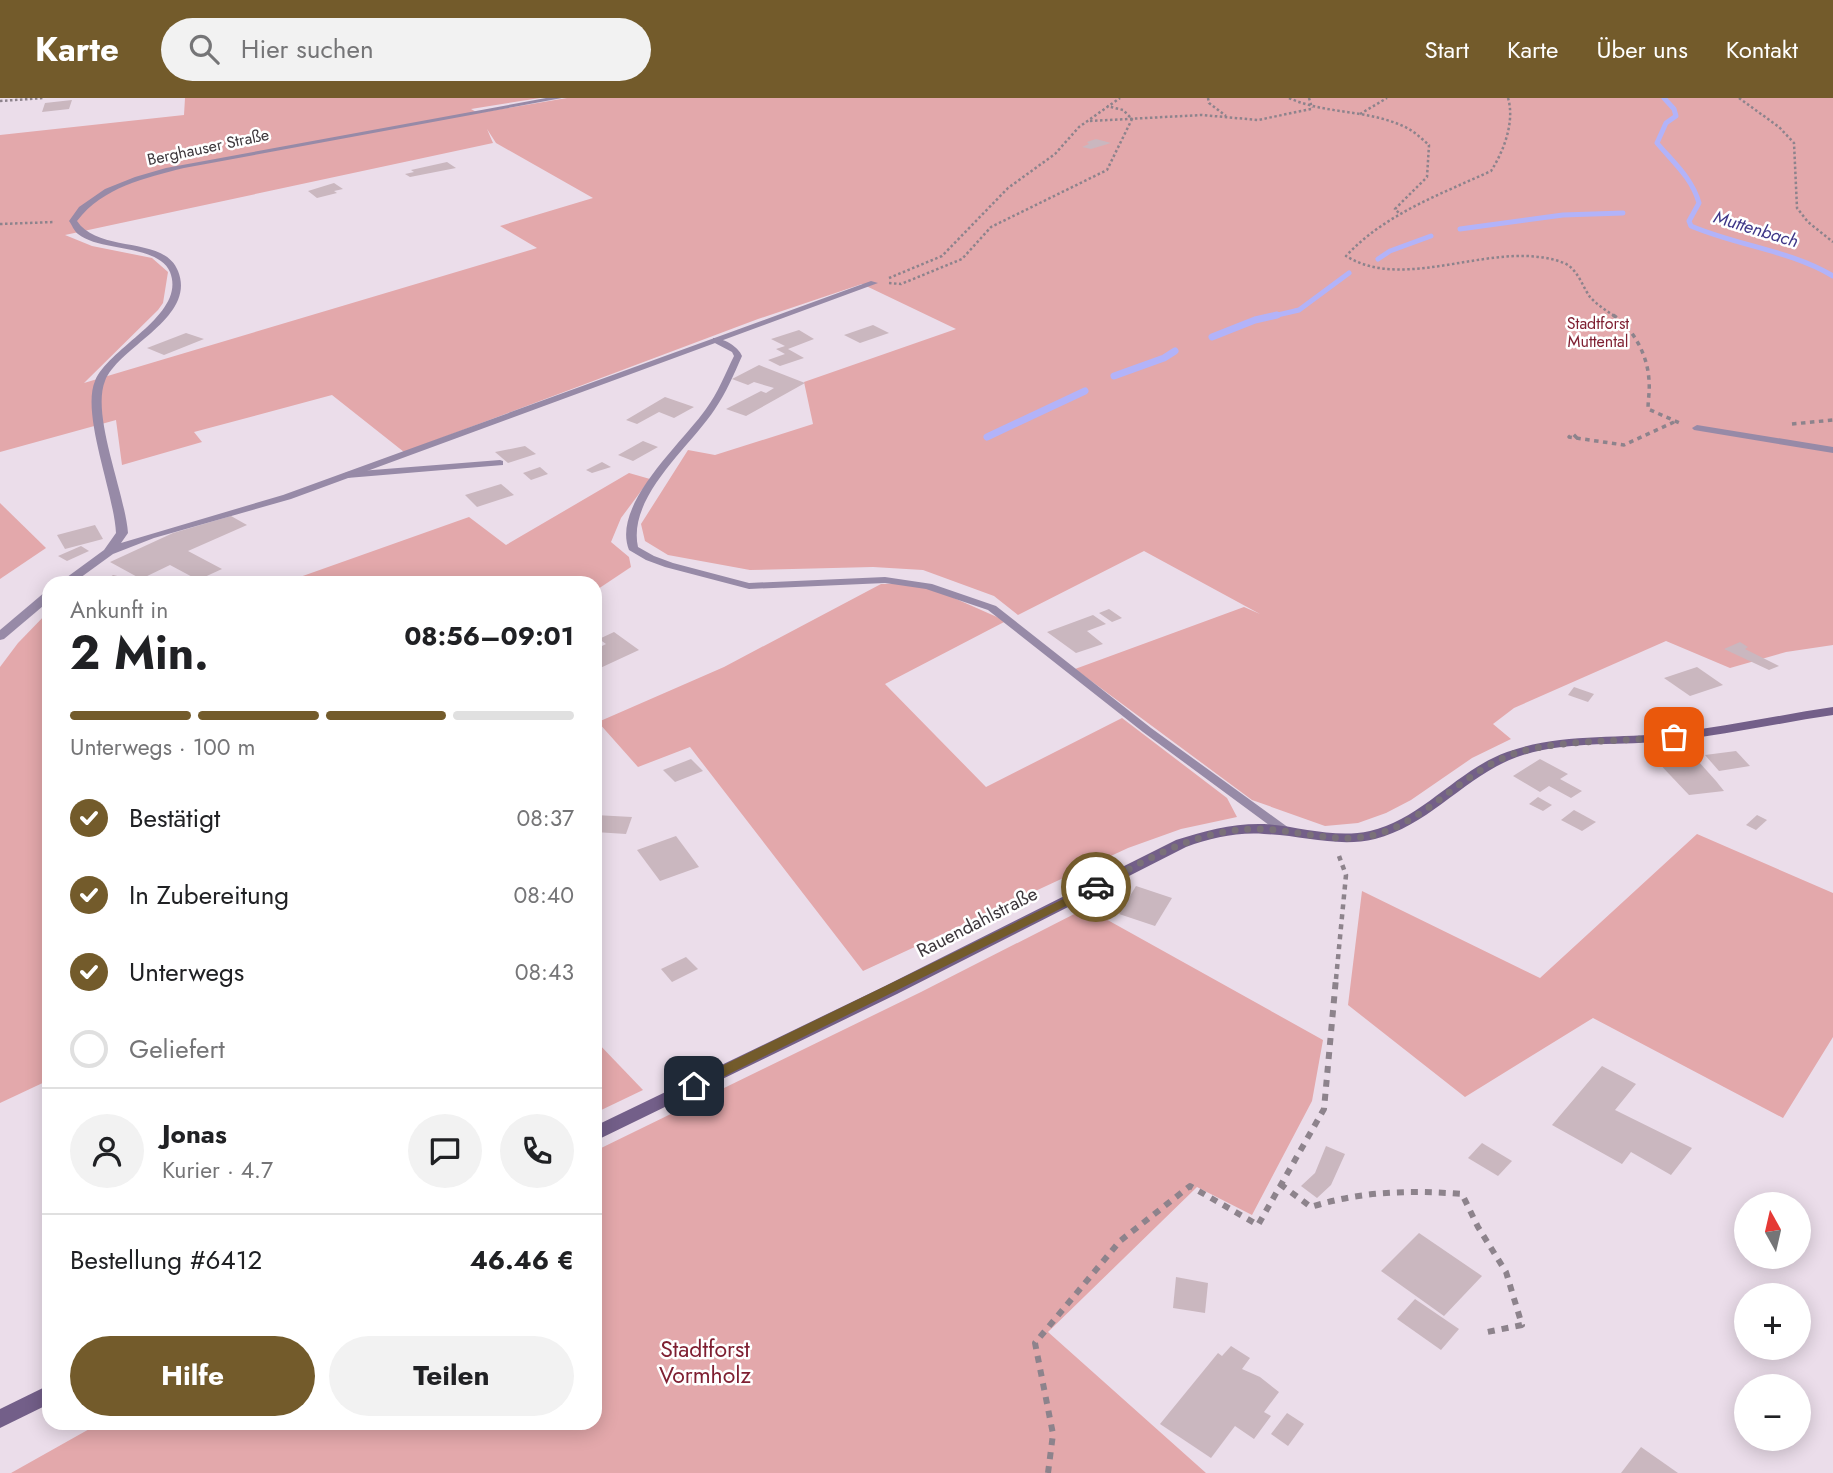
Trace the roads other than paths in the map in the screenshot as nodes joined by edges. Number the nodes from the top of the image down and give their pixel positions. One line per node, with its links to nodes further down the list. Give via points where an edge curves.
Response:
1 (558, 98): 8 (street, Berghauser Straße, via 184,166 138,178 81,208 73,221 83,236 164,260 176,279 176,291 158,323 100,378 94,397 122,517 122,533)
2 (874, 283): 3 (street)
3 (716, 340): 7 (street); 13 (lane, via 738,356 711,409 667,463 633,517 630,533 634,548 669,565 749,586 885,580 928,586 992,608)
4 (1697, 428): 5 (lane)
5 (1833, 450)
6 (500, 464): 7 (lane)
7 (347, 475): 8 (street)
8 (107, 552): 9 (street)
9 (74, 576)
10 (42, 600): 11 (street)
11 (0, 635)
12 (1833, 711): 13 (street, Rauendahlstraße, via 1674,737 1522,751 1486,767 1393,828 1333,838)
13 (1285, 831): 14 (street, Rauendahlstraße, via 1242,829 1168,848 915,978)
14 (602, 1130)
15 (42, 1398): 16 (street)
16 (0, 1419)

